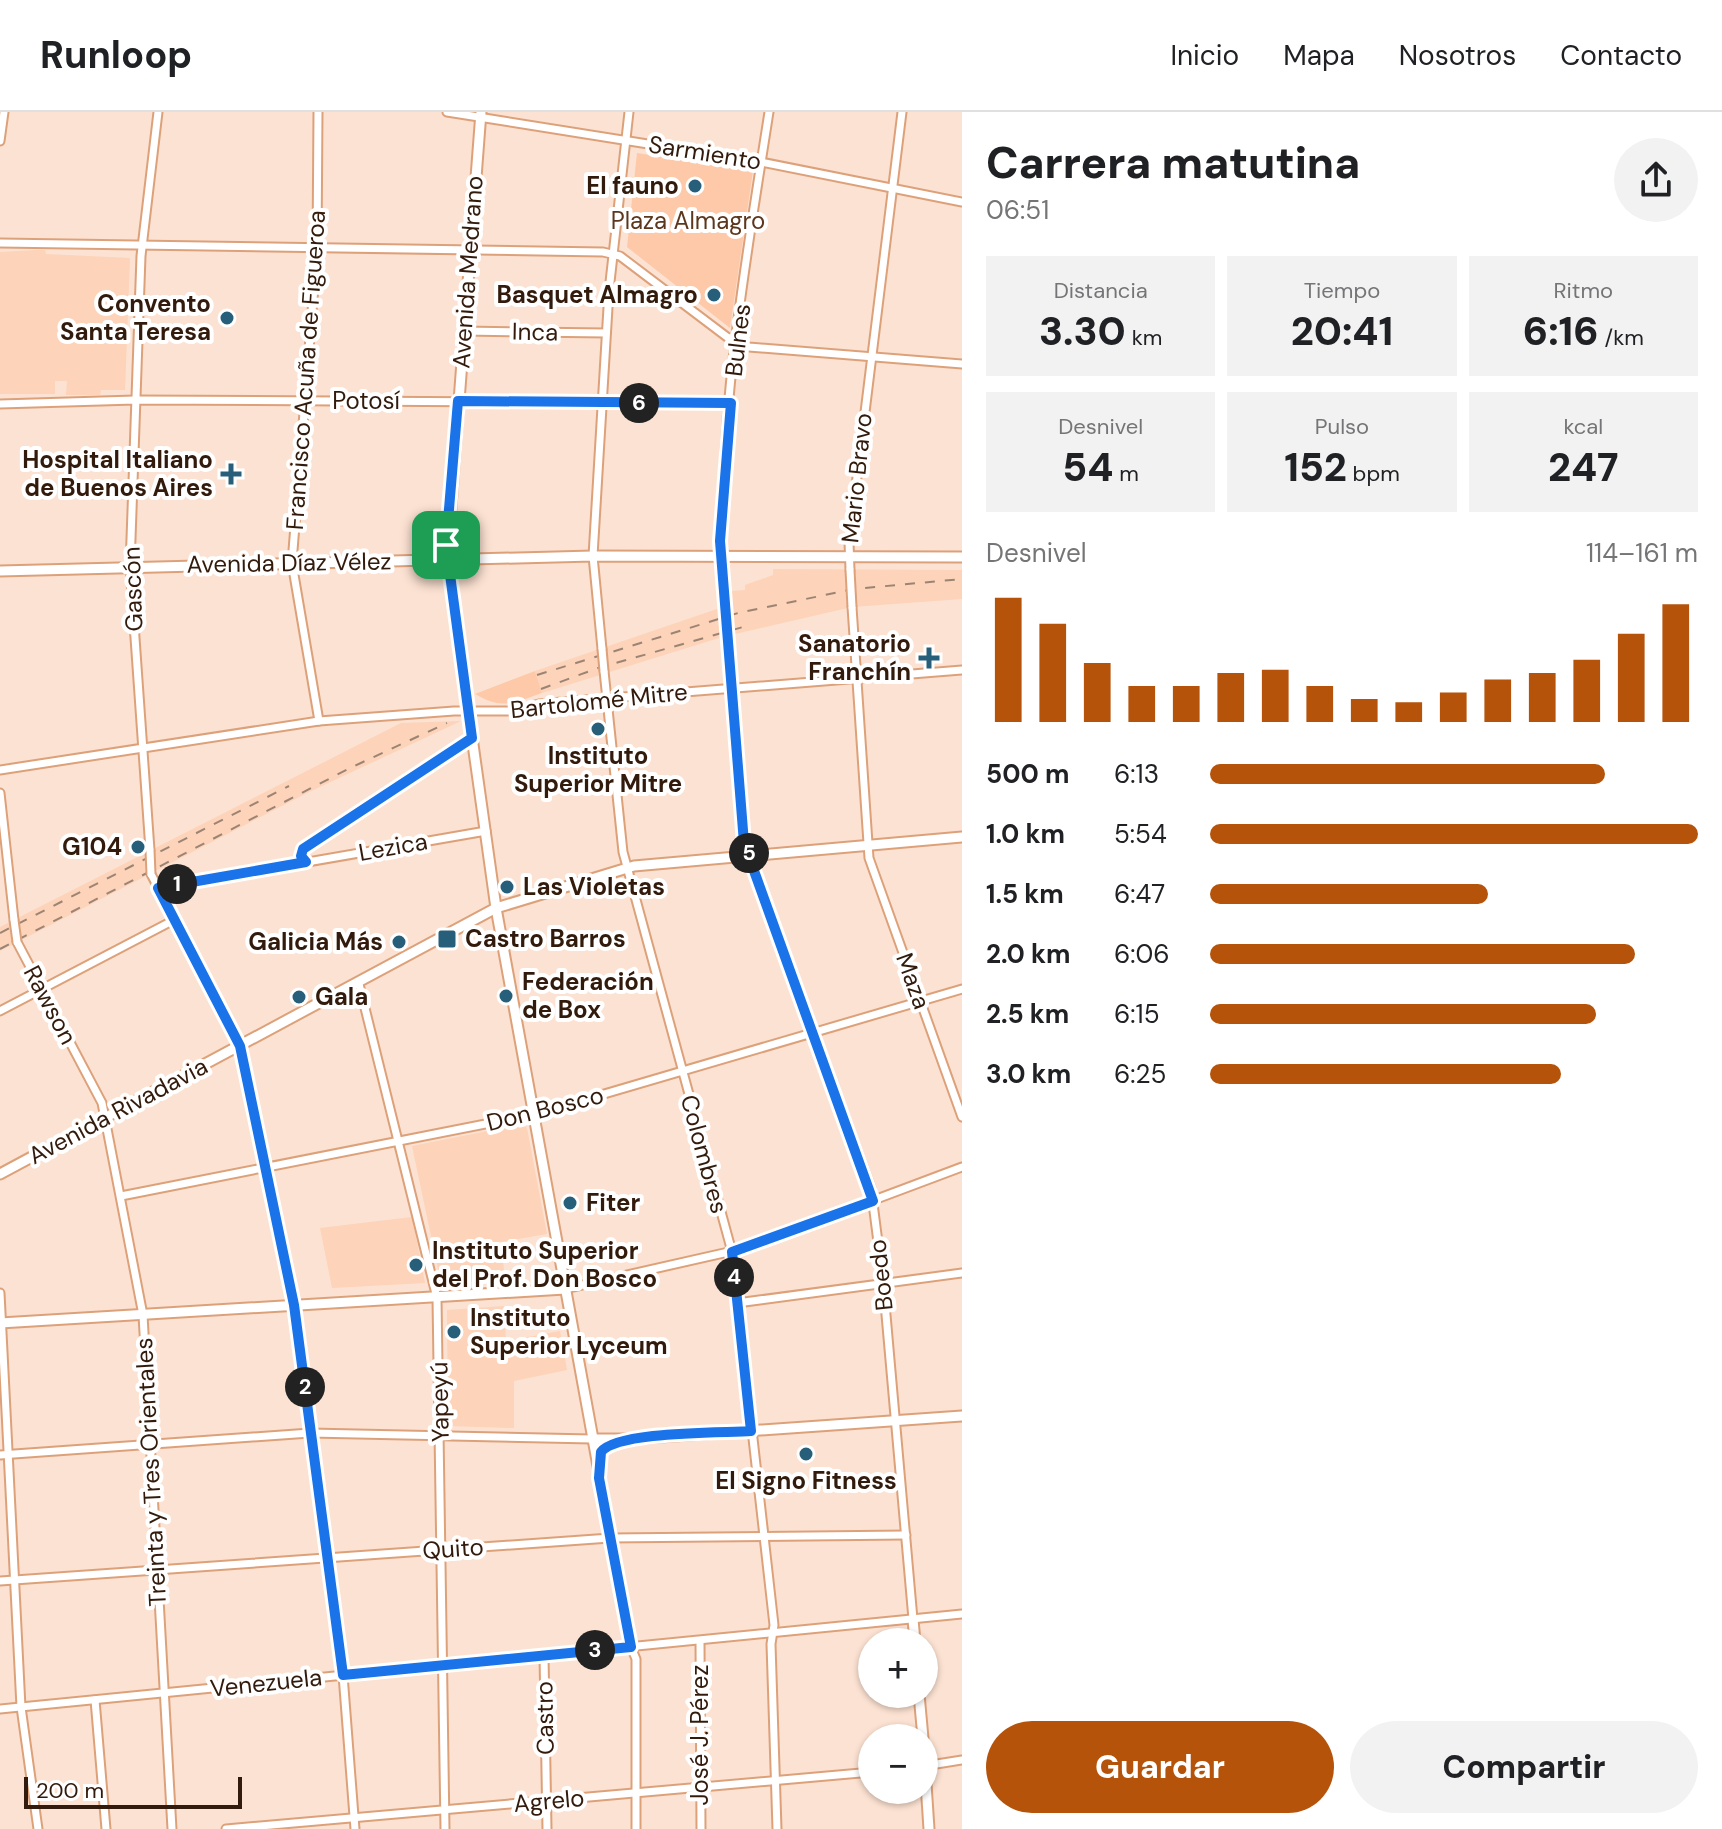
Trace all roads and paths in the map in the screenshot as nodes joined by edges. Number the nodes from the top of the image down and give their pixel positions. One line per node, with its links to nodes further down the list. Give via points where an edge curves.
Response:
1 (4, 112): 9 (street)
2 (158, 112): 15 (street, Gascón)
3 (318, 112): 16 (street, Francisco Acuña de Figueroa)
4 (447, 112): 8 (street, Sarmiento)
5 (629, 112): 10 (street, Colombres)
6 (769, 112): 11 (street, Bulnes)
7 (902, 112): 12 (street, Mario Bravo)
8 (480, 115): 10 (street, Sarmiento); 17 (main road, Avenida Medrano)
9 (0, 141)
10 (627, 141): 11 (street, Sarmiento); 18 (street, Colombres)
11 (761, 162): 12 (street, Sarmiento); 21 (street, Bulnes)
12 (892, 187): 13 (street, Sarmiento); 22 (street, Mario Bravo)
13 (962, 202)
14 (0, 243): 15 (street)
15 (142, 245): 16 (street); 24 (street, Gascón)
16 (317, 249): 17 (street); 26 (street, Francisco Acuña de Figueroa)
17 (469, 251): 18 (street); 19 (main road, Avenida Medrano)
18 (613, 254): 20 (street, Colombres); 21 (street)
19 (463, 331): 20 (street, Inca); 25 (main road, Avenida Medrano)
20 (606, 333): 27 (street, Colombres)
21 (737, 343): 22 (street); 28 (street, Bulnes)
22 (870, 356): 23 (street); 32 (street, Mario Bravo)
23 (962, 364)
24 (135, 400): 26 (street, Potosí); 29 (street, Potosí); 36 (street, Gascón)
25 (458, 401): 26 (street, Potosí); 27 (street, Potosí); 34 (main road, Avenida Medrano)
26 (307, 402): 35 (street, Francisco Acuña de Figueroa)
27 (603, 403): 28 (street, Potosí); 31 (street, Colombres)
28 (731, 403): 30 (street, Bulnes)
29 (0, 404)
30 (721, 555): 31 (main road, Avenida Díaz Vélez); 32 (main road, Avenida Díaz Vélez); 40 (street, Bulnes, bridge)
31 (593, 556): 34 (main road, Avenida Díaz Vélez); 41 (street, Colombres, bridge)
32 (850, 557): 33 (main road, Avenida Díaz Vélez); 39 (street, Mario Bravo, bridge)
33 (962, 557)
34 (447, 559): 35 (main road, Avenida Díaz Vélez); 42 (main road, Avenida Medrano)
35 (292, 563): 36 (main road, Avenida Díaz Vélez); 43 (street, Francisco Acuña de Figueroa)
36 (130, 567): 37 (main road, Avenida Díaz Vélez); 45 (street, Gascón)
37 (0, 571)
38 (962, 670): 39 (street, Bartolomé Mitre)
39 (856, 678): 40 (street, Bartolomé Mitre); 50 (street, Mario Bravo)
40 (732, 687): 41 (street, Bartolomé Mitre); 52 (street, Bulnes, via 744,843)
41 (606, 698): 42 (street, Bartolomé Mitre, via 512,711); 54 (street, Colombres)
42 (468, 710): 43 (street, Bartolomé Mitre); 44 (main road, Avenida Medrano)
43 (319, 721): 45 (street, Bartolomé Mitre)
44 (472, 738): 48 (main road, Avenida Medrano); 53 (street, via 303,849)
45 (143, 745): 46 (street, Bartolomé Mitre); 55 (street, Gascón, bridge, via 151,874)
46 (0, 770)
47 (0, 793): 51 (street, Rawson)
48 (486, 831): 53 (street, Lezica); 56 (main road, Avenida Medrano)
49 (962, 837): 50 (main road, Avenida Rivadavia)
50 (868, 845): 52 (main road, Avenida Rivadavia); 61 (street, Maza)
51 (3, 853): 59 (street, Rawson, bridge, via 17,942)
52 (750, 856): 54 (main road, Avenida Rivadavia); 63 (street, Boedo)
53 (306, 862): 55 (street, Lezica)
54 (627, 867): 56 (main road, Avenida Rivadavia); 65 (street, Colombres)
55 (158, 888): 57 (street, Gascón)
56 (496, 908): 58 (main road, Avenida Rivadavia); 66 (main road, Avenida Medrano)
57 (174, 920): 59 (street); 64 (street, Gascón)
58 (359, 984): 64 (main road, Avenida Rivadavia); 69 (street, Yapeyú)
59 (42, 989): 62 (street); 68 (street, Rawson)
60 (962, 989): 61 (street, Don Bosco)
61 (920, 1002): 63 (street, Don Bosco); 67 (street, Maza)
62 (0, 1011)
63 (815, 1033): 65 (street, Don Bosco); 74 (street, Boedo)
64 (240, 1046): 68 (main road, Avenida Rivadavia); 70 (street, Gascón)
65 (682, 1073): 66 (street, Don Bosco); 75 (street, Colombres)
66 (536, 1114): 69 (street, Don Bosco); 78 (main road, Avenida Medrano)
67 (962, 1117)
68 (105, 1118): 72 (main road, Avenida Rivadavia); 73 (street, Treinta y Tres Orientales)
69 (401, 1142): 70 (street, Don Bosco); 80 (street, Yapeyú)
70 (266, 1167): 73 (street, Don Bosco); 82 (street, Gascón)
71 (962, 1167): 74 (street)
72 (0, 1174)
73 (121, 1196): 83 (street, Treinta y Tres Orientales)
74 (873, 1201): 75 (street); 77 (street, Boedo)
75 (732, 1252): 78 (street); 81 (street, Colombres)
76 (962, 1273): 77 (street)
77 (883, 1281): 81 (street); 87 (street, Boedo)
78 (565, 1289): 80 (main road); 85 (main road, Avenida Medrano)
79 (0, 1293): 84 (street)
80 (437, 1298): 82 (main road); 90 (street, Yapeyú)
81 (737, 1303): 88 (street, Colombres)
82 (294, 1305): 83 (main road); 89 (street, Gascón)
83 (143, 1315): 84 (main road); 94 (street, Treinta y Tres Orientales)
84 (2, 1323): 95 (street)
85 (584, 1402): 91 (main road, Avenida Medrano); 92 (main road, via 597,1428)
86 (962, 1416): 87 (main road)
87 (896, 1421): 88 (main road); 97 (street, Boedo)
88 (751, 1431): 93 (main road); 98 (street, Colombres)
89 (310, 1433): 90 (street); 94 (street); 101 (street, Gascón)
90 (440, 1433): 91 (street); 100 (street, Yapeyú)
91 (592, 1439): 92 (main road); 96 (main road, Avenida Medrano)
92 (618, 1439): 93 (main road)
93 (632, 1439): 96 (main road, via 603,1449)
94 (151, 1444): 95 (street); 102 (street, Treinta y Tres Orientales)
95 (4, 1454): 103 (street)
96 (599, 1478): 99 (main road, Avenida Medrano)
97 (906, 1535): 98 (street, Quito); 106 (street, Boedo)
98 (763, 1536): 99 (street, Quito); 108 (street, Colombres)
99 (610, 1538): 100 (street, Quito); 110 (main road, Avenida Medrano)
100 (443, 1549): 101 (street, Quito); 112 (street, Yapeyú)
101 (327, 1558): 102 (street, Quito); 113 (street, Gascón)
102 (157, 1571): 103 (street, Quito); 114 (street, Treinta y Tres Orientales)
103 (14, 1580): 104 (street, Quito); 116 (street)
104 (0, 1581)
105 (962, 1614): 106 (street, Venezuela)
106 (913, 1619): 107 (main road); 108 (street, Venezuela)
107 (914, 1628)
108 (772, 1634): 109 (street, Venezuela); 121 (street, Colombres)
109 (700, 1641): 110 (street, Venezuela); 122 (street, José J. Pérez)
110 (631, 1647): 111 (street, Venezuela); 123 (street, via 636,1659)
111 (544, 1655): 112 (street, Venezuela); 124 (street, Castro)
112 (445, 1665): 113 (street, Venezuela); 126 (street, Yapeyú)
113 (343, 1675): 114 (street, Venezuela); 127 (street, Gascón)
114 (162, 1693): 115 (street, Venezuela); 130 (street, Treinta y Tres Orientales)
115 (95, 1700): 116 (street, Venezuela); 129 (street)
116 (21, 1707): 117 (street, Venezuela); 128 (street)
117 (0, 1709)
118 (962, 1760): 119 (street)
119 (938, 1764)
120 (858, 1773): 121 (street, Agrelo)
121 (775, 1779): 122 (street, Agrelo); 137 (street, Colombres)
122 (701, 1787): 123 (street, Agrelo); 136 (street, José J. Pérez)
123 (636, 1793): 124 (street, Agrelo); 135 (street)
124 (546, 1801): 126 (street, Agrelo); 134 (street, Castro)
125 (927, 1804): 138 (main road)
126 (445, 1809): 127 (street, Agrelo); 133 (street, Yapeyú)
127 (354, 1817): 131 (street, Agrelo); 132 (street, Gascón)
128 (38, 1829)
129 (106, 1829)
130 (172, 1829)
131 (226, 1829)
132 (355, 1829)
133 (445, 1829)
134 (547, 1829)
135 (636, 1829)
136 (701, 1829)
137 (777, 1829)
138 (929, 1829)

